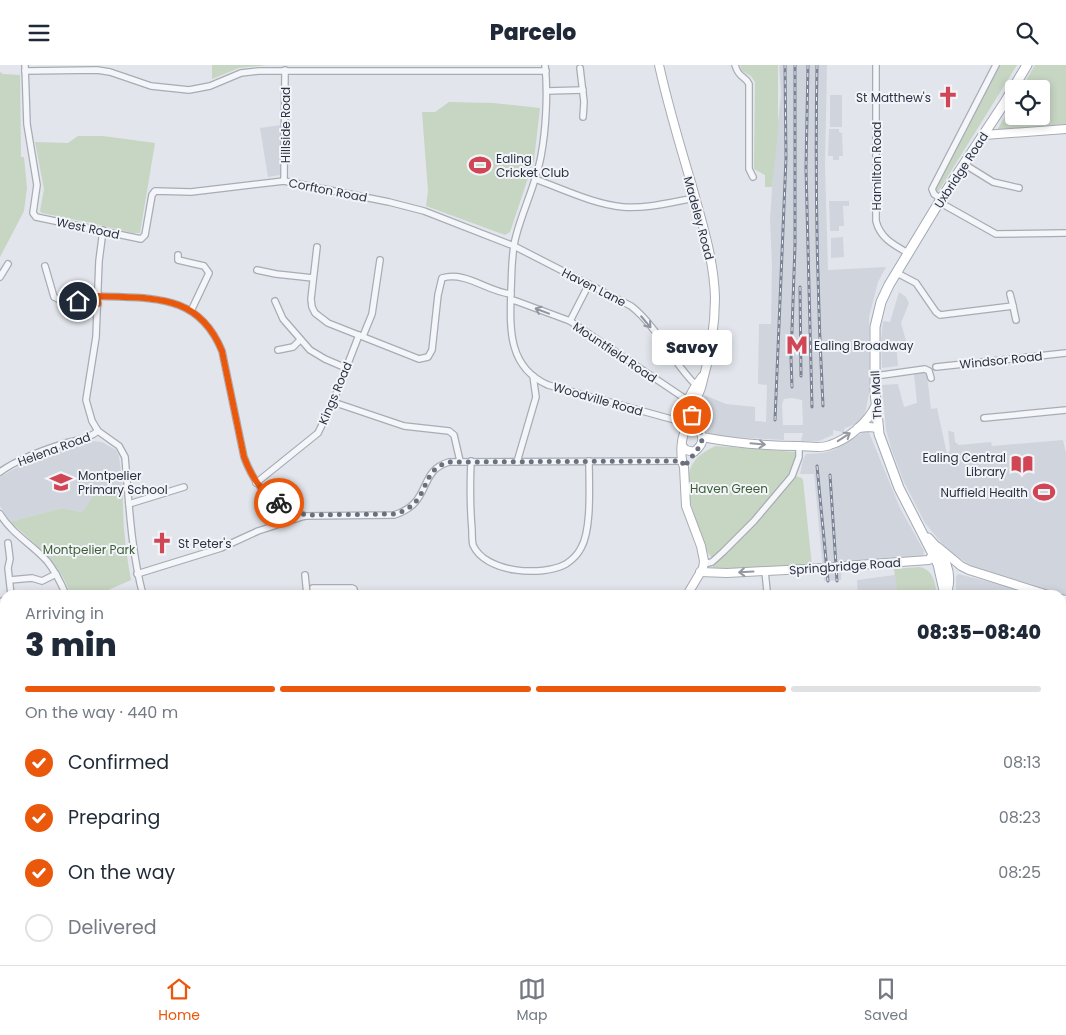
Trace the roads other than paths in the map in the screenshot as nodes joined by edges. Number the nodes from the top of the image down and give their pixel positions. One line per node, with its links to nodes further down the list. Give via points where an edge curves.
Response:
1 (659, 65): 22 (street, Madeley Road)
2 (735, 65): 18 (street, via 749,84 750,169)
3 (876, 65): 29 (street, Hamilton Road, via 876,221 887,240)
4 (996, 65): 23 (street, via 932,189)
5 (1027, 65): 16 (main road, Uxbridge Road)
6 (25, 68): 11 (street, via 97,70 150,86 189,89 210,86 241,73); 24 (street, West Road, via 26,124 36,185 34,215)
7 (456, 68): 8 (street); 11 (street)
8 (488, 68): 9 (street)
9 (545, 68): 13 (street, Woodville Road)
10 (580, 68): 12 (street)
11 (285, 70): 20 (street, Hillside Road)
12 (583, 90): 13 (street); 14 (street)
13 (547, 91): 19 (street, Woodville Road, via 541,156)
14 (583, 117)
15 (1066, 129): 16 (street)
16 (984, 135): 17 (main road, Uxbridge Road)
17 (964, 164): 21 (street, via 993,182); 23 (main road, Uxbridge Road)
18 (753, 177)
19 (535, 179): 22 (street, via 623,207); 27 (street, Woodville Road)
20 (284, 181): 26 (street, Corfton Road, via 191,192 155,191); 27 (street, Corfton Road, via 424,211)
21 (1019, 188)
22 (695, 198): 58 (street, Madeley Road, via 709,252 715,297 705,373)
23 (940, 201): 25 (street, via 996,234); 29 (main road, Uxbridge Road)
24 (103, 230): 26 (street, West Road); 40 (street)
25 (1066, 233)
26 (143, 239)
27 (514, 246): 38 (street, Haven Lane); 41 (street, Woodville Road)
28 (317, 247): 37 (street)
29 (908, 253): 35 (main road, Uxbridge Road)
30 (178, 255): 45 (street, via 178,260 204,266 208,273)
31 (380, 260): 48 (street, Kings Road, via 372,314)
32 (8, 264): 36 (street)
33 (45, 266): 43 (street, via 54,297)
34 (257, 270): 37 (street)
35 (896, 274): 44 (street, via 916,283 940,315); 55 (main road, The Mall, via 881,302 876,320)
36 (0, 277)
37 (313, 278): 48 (street, via 311,299 315,313 328,323)
38 (589, 284): 47 (street); 58 (street, Haven Lane, one-way to 58, via 638,311)
39 (1010, 294): 44 (street)
40 (98, 296): 43 (street); 45 (street, via 163,300)
41 (511, 297): 47 (street, Mountfield Road, one-way to 41); 48 (street, Mountfield Road, via 475,281 442,278 432,350 423,359); 54 (street, Woodville Road, via 510,327 514,347 520,361)
42 (275, 301): 49 (street, via 283,319)
43 (98, 304): 69 (street, via 86,400)
44 (1013, 306): 46 (street)
45 (191, 311): 83 (street, via 211,329 222,351 244,457)
46 (1016, 320)
47 (570, 321): 60 (street, Mountfield Road)
48 (361, 336): 53 (street, Kings Road)
49 (300, 340): 50 (street, via 293,347); 53 (street, via 316,355)
50 (278, 350)
51 (1066, 353): 52 (street, Windsor Road)
52 (936, 367)
53 (346, 368): 61 (street, Kings Road)
54 (533, 376): 57 (street, Woodville Road); 59 (street)
55 (875, 376): 56 (street, via 925,369); 62 (main road, The Mall)
56 (930, 378)
57 (541, 382): 59 (street); 65 (street, Woodville Road)
58 (698, 387): 60 (street, Madeley Road); 66 (street, Madeley Road, via 692,411)
59 (536, 397): 78 (street)
60 (687, 401): 65 (street, Madeley Road)
61 (333, 402): 75 (street, via 404,426 449,431 454,435); 83 (street, Kings Road, via 318,433)
62 (876, 405): 67 (street); 68 (main road, The Mall)
63 (1066, 410): 64 (street)
64 (984, 418)
65 (682, 422): 70 (street, Madeley Road)
66 (696, 427): 70 (street, via 690,426); 71 (street)
67 (858, 428): 68 (street); 73 (street, one-way to 67, via 830,446)
68 (878, 428): 90 (main road, The Mall, via 898,485)
69 (98, 431): 80 (street, Helena Road, via 90,437 64,443); 85 (street, via 123,451)
70 (684, 432): 72 (street)
71 (702, 437): 73 (street, one-way to 73, via 718,441); 74 (street)
72 (682, 446): 74 (street); 79 (street)
73 (799, 446): 95 (street, via 792,476 754,521 712,562)
74 (694, 452): 79 (street)
75 (460, 461): 76 (street); 88 (street, via 435,468 414,505 394,515)
76 (470, 461): 77 (street, via 473,545 484,559 502,567 542,571 565,565 582,546 588,525); 78 (street)
77 (589, 461): 78 (street); 79 (street)
78 (518, 462)
79 (683, 464): 95 (street, via 686,506)
80 (9, 466): 81 (street, Helena Road); 82 (street, Helena Road)
81 (0, 467)
82 (0, 473)
83 (256, 483): 86 (street)
84 (184, 487): 85 (street)
85 (129, 505): 101 (street)
86 (287, 508): 88 (street); 89 (street)
87 (0, 514): 100 (street, via 10,529 46,560)
88 (305, 515): 89 (street)
89 (289, 520): 101 (street, via 221,548)
90 (922, 530): 92 (main road); 93 (main road)
91 (8, 543): 104 (street)
92 (934, 544): 93 (street); 96 (main road); 97 (street)
93 (934, 555): 94 (street); 103 (main road)
94 (925, 561): 98 (street, Springbridge Road, bridge); 113 (street, via 938,571)
95 (704, 564): 99 (street)
96 (948, 567): 97 (street); 103 (street); 115 (main road)
97 (964, 568): 116 (street)
98 (765, 571): 99 (street, one-way to 99); 112 (street)
99 (700, 572): 111 (street)
100 (56, 574): 104 (street, via 42,581 32,578); 107 (street)
101 (137, 574): 108 (street)
102 (305, 575): 109 (street)
103 (943, 579): 114 (main road)
104 (10, 580): 106 (street)
105 (313, 588): 110 (street, via 352,587)
106 (11, 590)
107 (64, 590)
108 (141, 590)
109 (306, 590)
110 (354, 590)
111 (690, 590)
112 (767, 590)
113 (944, 590)
114 (944, 590)
115 (947, 590)
116 (1031, 590)

